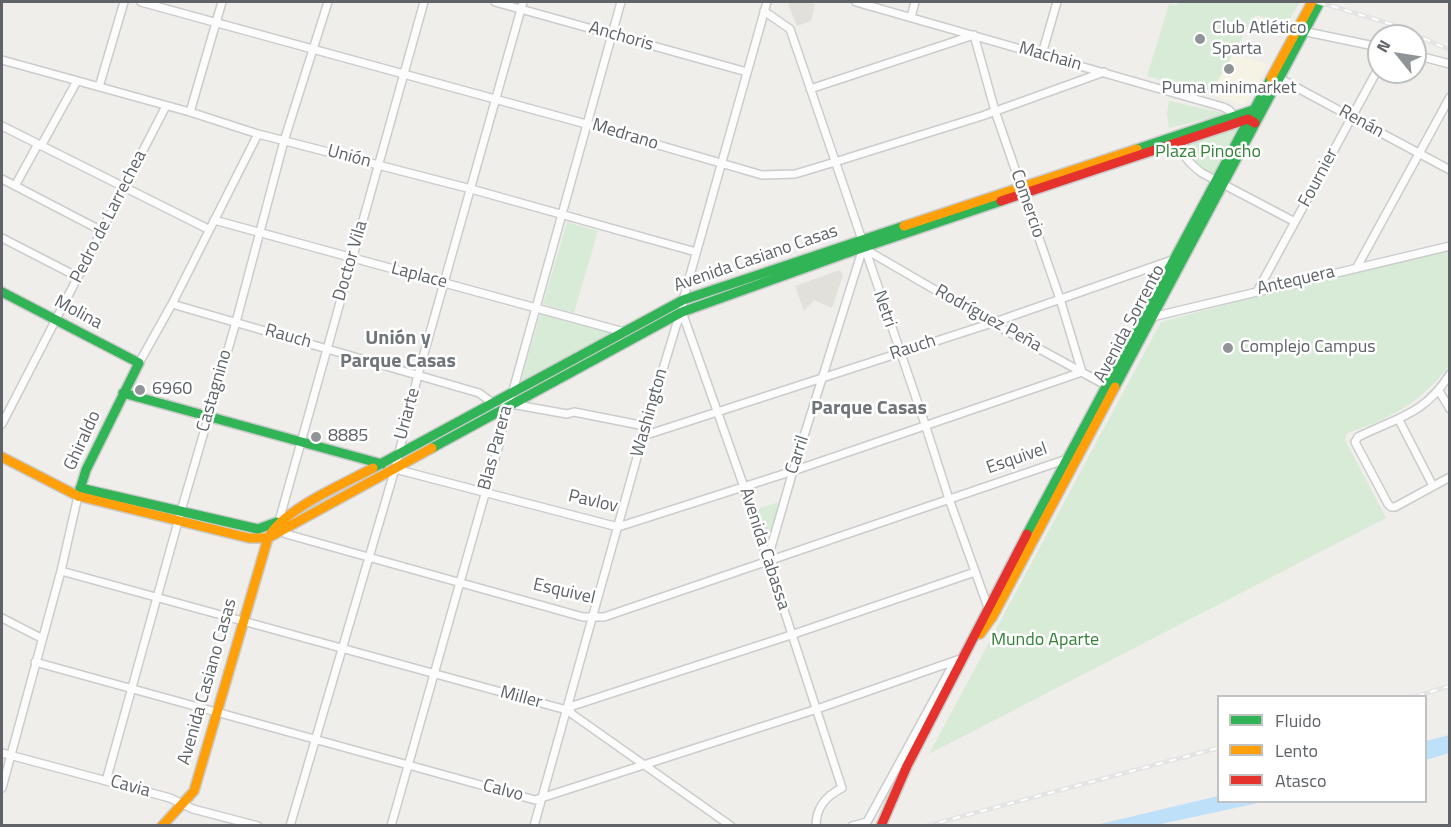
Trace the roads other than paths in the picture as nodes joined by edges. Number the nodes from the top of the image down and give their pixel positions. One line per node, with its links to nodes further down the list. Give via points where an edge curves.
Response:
1 (124, 2): 33 (street)
2 (141, 2): 17 (street, Medrano)
3 (222, 2): 17 (street)
4 (328, 2): 22 (street, Castagnino)
5 (424, 2): 29 (street, Doctor Vila)
6 (495, 2): 14 (street, Anchoris)
7 (621, 2): 19 (street, Blas Parera)
8 (767, 2): 15 (street, Washington)
9 (856, 2): 16 (street, Machain)
10 (915, 2): 16 (street)
11 (1057, 2): 23 (street)
12 (1312, 2): 18 (main road, Avenida Sorrento)
13 (1320, 2): 18 (main road, Avenida Sorrento)
14 (522, 5): 19 (street, Anchoris); 36 (street, Uriarte)
15 (765, 11): 27 (street, Washington); 34 (street, Netri, via 790,29)
16 (911, 17): 20 (street, Machain)
17 (217, 22): 22 (street, Medrano); 39 (street)
18 (1300, 31): 21 (street); 30 (main road, Avenida Sorrento)
19 (612, 34): 27 (street, Anchoris); 44 (street, Blas Parera)
20 (974, 35): 23 (street, Machain); 34 (street); 38 (street, Comercio)
21 (1367, 45)
22 (314, 49): 29 (street, Medrano); 47 (street, Castagnino)
23 (1042, 54): 28 (street, Machain)
24 (1427, 58): 26 (street)
25 (2, 60): 31 (street, Unión)
26 (1449, 64)
27 (747, 72): 52 (street, Washington)
28 (1104, 72): 38 (street, Medrano); 42 (street, Machain, via 1223,107)
29 (404, 74): 36 (street, Medrano); 53 (street, Doctor Vila)
30 (1276, 76): 40 (main road, Avenida Sorrento); 41 (street, Renán)
31 (76, 81): 33 (street, Unión); 49 (street)
32 (1370, 84): 41 (street, Fournier)
33 (99, 87): 37 (street, Unión)
34 (810, 89): 51 (street, Netri)
35 (1449, 97): 50 (street)
36 (497, 99): 44 (street, Medrano); 59 (street, Uriarte)
37 (166, 106): 39 (street, Unión); 58 (street, Pedro de Larrechea)
38 (995, 111): 51 (street, Medrano); 60 (street, Comercio)
39 (190, 112): 46 (street, Unión)
40 (1257, 112): 42 (main road, Avenida Casiano Casas); 43 (main road, Avenida Sorrento)
41 (1352, 117): 50 (street, Renán); 63 (street, Fournier)
42 (1236, 120): 43 (main road, Avenida Casiano Casas); 48 (main road, Avenida Casiano Casas); 60 (main road, Avenida Casiano Casas)
43 (1252, 121): 56 (main road, Avenida Sorrento)
44 (586, 124): 52 (street, Medrano); 61 (street, Blas Parera)
45 (2, 126): 49 (street)
46 (258, 134): 47 (street, Unión); 62 (street, Ghiraldo)
47 (284, 141): 53 (street, Unión); 66 (street, Castagnino)
48 (1179, 142): 56 (street, via 1189,163); 60 (main road, Avenida Casiano Casas)
49 (40, 145): 57 (street); 58 (street)
50 (1419, 153): 54 (street, Renán); 73 (street)
51 (835, 162): 52 (street, Medrano, via 795,174 762,175); 68 (street, Netri)
52 (721, 164): 70 (street, Washington)
53 (378, 165): 59 (street, Unión); 71 (street, Doctor Vila)
54 (1449, 170)
55 (2, 179): 57 (street)
56 (1219, 182): 63 (street); 72 (main road, Avenida Sorrento)
57 (15, 186): 65 (street)
58 (124, 189): 64 (street); 65 (street, Pedro de Larrechea)
59 (471, 189): 61 (street, Unión); 75 (street, Uriarte)
60 (1022, 190): 68 (main road, Avenida Casiano Casas); 78 (street, Comercio)
61 (562, 215): 70 (street, Unión); 81 (street, Blas Parera)
62 (214, 220): 64 (street, Ghiraldo); 66 (street, Laplace)
63 (1295, 222): 76 (street, Fournier)
64 (208, 230): 80 (street, Ghiraldo)
65 (102, 231): 74 (street, Pedro de Larrechea)
66 (260, 232): 71 (street, Laplace); 85 (street, Castagnino)
67 (2, 238): 74 (street)
68 (862, 244): 79 (main road, Avenida Casiano Casas); 82 (main road, Avenida Casiano Casas); 86 (street, Rodríguez Peña); 89 (street, Netri); 94 (street, Carril)
69 (1449, 246): 73 (street, Antequera)
70 (696, 252): 79 (street, Washington)
71 (352, 257): 75 (street, Laplace); 88 (street, Doctor Vila)
72 (1178, 260): 78 (street, Rauch); 83 (main road, Avenida Sorrento)
73 (1357, 267): 76 (street, Antequera)
74 (78, 277): 84 (street, Pedro de Larrechea)
75 (445, 283): 81 (street, Laplace); 93 (street, Uriarte)
76 (1258, 290): 83 (street, Antequera)
77 (2, 292): 84 (main road, Molina)
78 (1060, 299): 86 (street, Rauch); 91 (street, Comercio)
79 (683, 300): 82 (street, Washington); 87 (main road, Avenida Casiano Casas)
80 (172, 304): 85 (street, Rauch); 90 (street, Ghiraldo)
81 (536, 308): 87 (street, Laplace); 98 (street, Blas Parera)
82 (682, 312): 98 (main road, Avenida Casiano Casas); 101 (street, Avenida Cabassa); 106 (street, Washington)
83 (1148, 315): 95 (main road, Avenida Sorrento)
84 (56, 320): 90 (main road, Molina); 104 (street, Pedro de Larrechea)
85 (236, 322): 88 (street, Rauch); 102 (street, Castagnino)
86 (992, 323): 89 (street, Rauch); 91 (street, Rodríguez Peña)
87 (624, 332): 98 (main road, Avenida Casiano Casas)
88 (326, 349): 93 (street, Rauch); 108 (street, Doctor Vila)
89 (899, 353): 94 (street, Rauch); 105 (street, Netri)
90 (139, 363): 97 (main road, Ghiraldo)
91 (1082, 372): 95 (street, Rodríguez Peña); 105 (street, Pavlov)
92 (1449, 374): 96 (street)
93 (418, 375): 99 (street, Rauch, via 479,393); 109 (street, Uriarte)
94 (824, 377): 101 (street, Rauch); 114 (street, Carril)
95 (1109, 388): 111 (main road, Avenida Sorrento)
96 (1439, 391): 100 (street); 103 (street)
97 (123, 393): 102 (main road, Pavlov); 118 (main road, Ghiraldo)
98 (508, 403): 99 (main road, Avenida Casiano Casas); 106 (street); 113 (main road, Avenida Casiano Casas); 119 (street, Blas Parera)
99 (493, 404): 109 (main road, Avenida Casiano Casas)
100 (1449, 409)
101 (717, 411): 107 (street, Rauch); 117 (street, Avenida Cabassa)
102 (208, 416): 108 (main road, Pavlov); 121 (street, Castagnino)
103 (1399, 420): 116 (street); 116 (street, via 1361,435 1356,446 1391,507)
104 (2, 424)
105 (925, 424): 114 (street, Pavlov); 120 (street, Netri)
106 (645, 426): 107 (street, Washington)
107 (643, 436): 123 (street, Washington)
108 (300, 440): 112 (main road, Pavlov); 122 (street, Doctor Vila)
109 (397, 456): 112 (main road, Avenida Casiano Casas); 113 (street, Uriarte)
110 (2, 457): 118 (main road)
111 (1070, 461): 120 (street, Esquivel); 131 (main road, Avenida Sorrento)
112 (382, 464): 113 (street, Pavlov); 122 (main road, Avenida Casiano Casas)
113 (395, 469): 119 (street, Pavlov); 122 (main road, Avenida Casiano Casas); 125 (street, Uriarte)
114 (793, 471): 117 (street, Pavlov); 126 (street, Carril)
115 (1449, 477): 116 (street)
116 (1433, 486)
117 (744, 487): 123 (street, Pavlov); 126 (street, Avenida Cabassa)
118 (79, 492): 121 (main road); 127 (street, Ghiraldo)
119 (484, 492): 123 (street, Pavlov); 129 (street, Blas Parera)
120 (949, 500): 126 (street, Esquivel); 128 (street, Netri)
121 (179, 516): 122 (main road, via 258,528); 124 (main road, via 249,538); 130 (street, Castagnino)
122 (280, 526): 124 (main road, Avenida Casiano Casas); 125 (street, Esquivel, via 286,534)
123 (618, 527): 132 (street, Washington)
124 (268, 538): 134 (main road, Avenida Casiano Casas)
125 (368, 556): 129 (street, Esquivel); 137 (street, Uriarte)
126 (767, 561): 132 (street, Esquivel, via 604,617); 135 (street, Avenida Cabassa)
127 (61, 571): 130 (street, Miller); 136 (street, Ghiraldo)
128 (975, 572): 131 (street, Netri); 135 (street, Miller)
129 (459, 581): 132 (street, Esquivel); 140 (street, Blas Parera)
130 (157, 598): 134 (street, Miller); 141 (street, Castagnino)
131 (990, 612): 138 (main road, Avenida Sorrento)
132 (592, 617): 142 (street, Washington)
133 (2, 618): 136 (street)
134 (244, 621): 137 (street, Miller); 144 (main road, Avenida Casiano Casas)
135 (791, 635): 142 (street, Miller); 143 (street, Avenida Cabassa)
136 (41, 638): 139 (street, Ghiraldo)
137 (342, 648): 140 (street, Miller); 145 (street, Uriarte)
138 (959, 659): 143 (street, Calvo); 155 (main road, Avenida Sorrento); 163 (street, via 867,822)
139 (35, 662): 141 (street, Calvo); 147 (street, Ghiraldo)
140 (433, 674): 142 (street, Miller, via 563,709); 148 (street, Blas Parera)
141 (132, 689): 144 (street, Calvo); 150 (street, Castagnino)
142 (568, 707): 149 (street, via 572,714); 152 (street, Washington)
143 (817, 709): 149 (street, Calvo); 162 (street, Avenida Cabassa, via 842,788 829,794 820,806)
144 (216, 712): 145 (street, Calvo); 153 (main road, Avenida Casiano Casas, via 194,791)
145 (316, 740): 148 (street, Calvo); 158 (street, Uriarte)
146 (2, 753): 147 (street, Cavia)
147 (10, 755): 150 (street, Cavia); 151 (street, Ghiraldo)
148 (407, 765): 152 (street, Calvo, via 536,800); 159 (street, Blas Parera)
149 (645, 765): 152 (street, Calvo); 161 (street)
150 (106, 781): 153 (street, Cavia)
151 (2, 788)
152 (542, 798): 160 (street, Washington)
153 (183, 805): 154 (street, Cavia); 156 (main road, Avenida Casiano Casas)
154 (247, 824): 157 (street, Cavia)
155 (881, 824)
156 (162, 825)
157 (258, 825)
158 (291, 825)
159 (390, 825)
160 (534, 825)
161 (730, 825)
162 (816, 825)
163 (852, 825)

